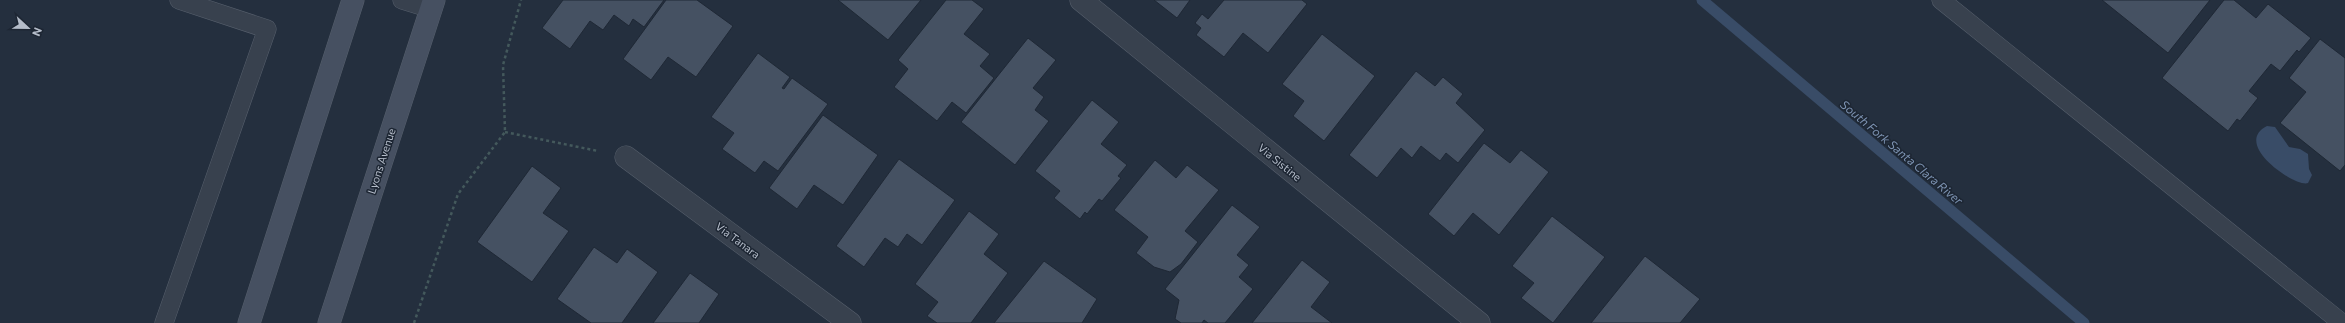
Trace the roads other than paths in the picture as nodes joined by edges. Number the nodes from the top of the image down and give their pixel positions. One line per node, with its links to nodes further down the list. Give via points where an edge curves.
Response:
1 (179, 0): 8 (lane, via 267,29)
2 (353, 0): 9 (main road)
3 (402, 0): 6 (lane)
4 (1081, 0): 12 (street, Via Sistine)
5 (1942, 0): 13 (lane)
6 (432, 5): 10 (main road, Lyons Avenue)
7 (626, 157): 11 (street, Via Tanara)
8 (164, 323)
9 (249, 323)
10 (329, 323)
11 (850, 323)
12 (1479, 323)
13 (2342, 323)

